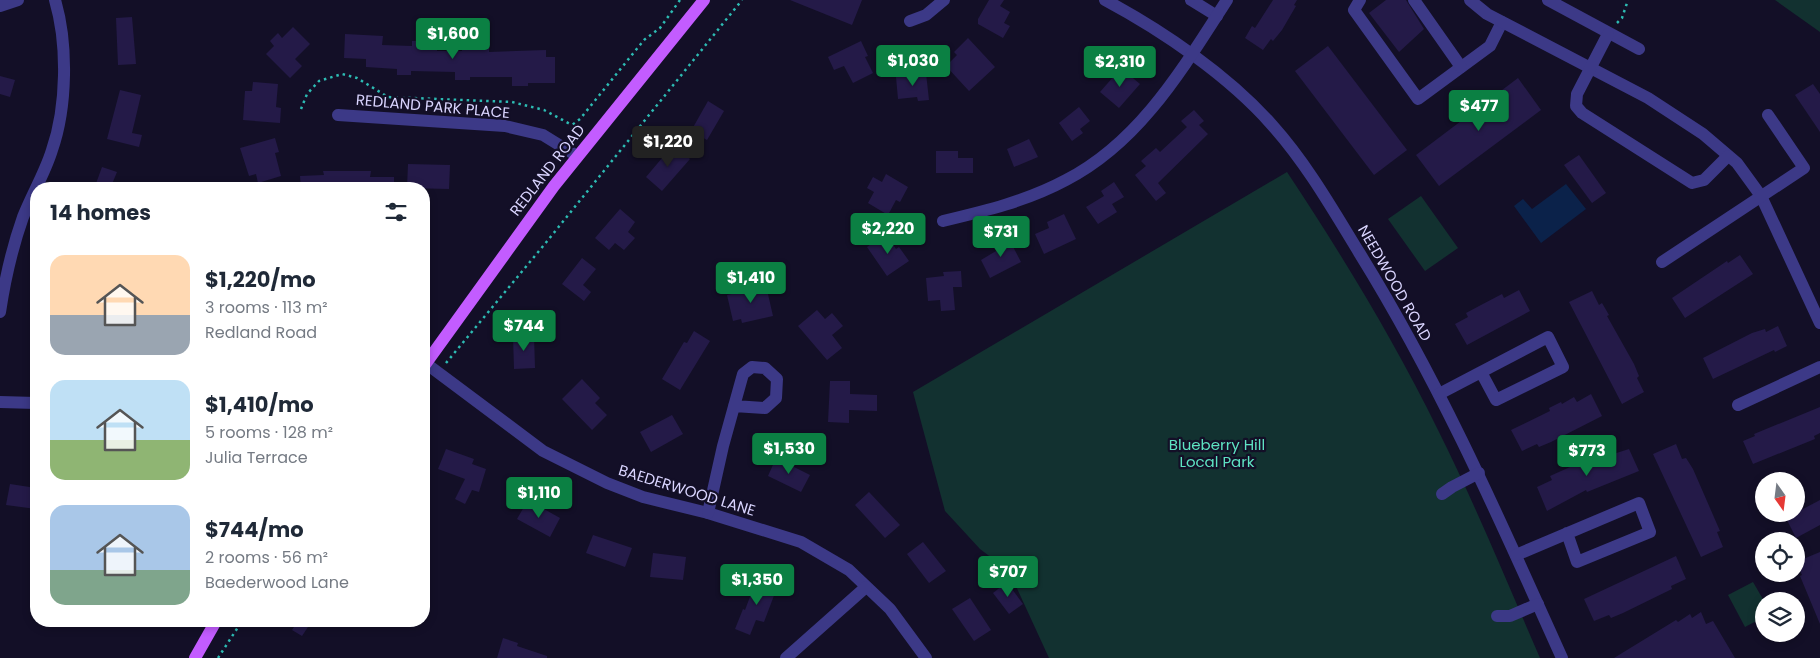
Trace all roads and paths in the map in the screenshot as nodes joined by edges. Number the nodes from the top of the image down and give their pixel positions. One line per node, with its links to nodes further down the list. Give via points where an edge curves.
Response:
1 (18, 0): 15 (street)
2 (55, 0): 31 (street, via 63,46 62,105 52,150)
3 (680, 0): 27 (path, via 660,28 644,40)
4 (704, 0): 29 (main road, REDLAND ROAD)
5 (742, 0): 41 (path)
6 (944, 0): 17 (street, via 926,16)
7 (1105, 0): 21 (street, NEEDWOOD ROAD, via 1142,20)
8 (1191, 0): 16 (street)
9 (1227, 0): 16 (street)
10 (1360, 0): 22 (street, via 1354,10 1418,99)
11 (1414, 0): 22 (street)
12 (1470, 0): 18 (street)
13 (1548, 0): 19 (street)
14 (1628, 0): 19 (path, via 1622,18)
15 (0, 6)
16 (1217, 16): 21 (street)
17 (910, 21)
18 (1502, 22): 22 (street, via 1490,46); 23 (street)
19 (1608, 34): 20 (street); 23 (street)
20 (1639, 50)
21 (1192, 55): 34 (street, via 1138,126 1094,164 1033,195); 44 (street, NEEDWOOD ROAD, via 1250,102 1273,126 1317,184 1391,304)
22 (1461, 67)
23 (1591, 68): 30 (street, via 1648,98 1704,134); 30 (street, via 1577,94 1576,106 1582,113 1692,183 1704,180)
24 (301, 109): 27 (path, via 307,94 319,81 342,74 357,78 388,98 512,102 544,110)
25 (338, 115): 28 (street, REDLAND PARK PLACE, via 505,126 543,135)
26 (1768, 115): 32 (street, via 1804,168)
27 (572, 125): 28 (path, via 572,138)
28 (565, 148): 29 (street, REDLAND PARK PLACE)
29 (578, 156): 38 (main road, REDLAND ROAD)
30 (1728, 156): 32 (street)
31 (38, 182)
32 (1761, 196): 35 (street); 37 (street)
33 (30, 202): 36 (street, via 6,272)
34 (943, 221)
35 (1662, 262)
36 (0, 312)
37 (1820, 323)
38 (430, 356)
39 (430, 367): 41 (street, BAEDERWOOD LANE)
40 (1820, 367): 47 (street)
41 (438, 372): 43 (path); 51 (street, BAEDERWOOD LANE, via 543,451 643,497)
42 (1481, 372): 42 (street, via 1548,337 1563,366 1496,400); 44 (street)
43 (430, 383)
44 (1439, 394): 49 (street, NEEDWOOD ROAD)
45 (0, 402): 46 (street)
46 (30, 403)
47 (1738, 404)
48 (734, 406): 51 (street)
49 (1479, 473): 50 (street); 53 (street, NEEDWOOD ROAD)
50 (1442, 494)
51 (708, 513): 54 (street, BAEDERWOOD LANE, via 801,542 849,570)
52 (1568, 533): 52 (street, via 1639,503 1650,532 1577,562); 53 (street)
53 (1516, 555): 55 (street, NEEDWOOD ROAD)
54 (866, 587): 61 (street); 62 (street, BAEDERWOOD LANE, via 890,609)
55 (1538, 604): 56 (street, via 1510,616); 63 (street, NEEDWOOD ROAD)
56 (1497, 616)
57 (213, 627): 59 (main road)
58 (238, 627): 60 (path)
59 (195, 658)
60 (218, 658)
61 (786, 658)
62 (926, 658)
63 (1562, 658)

